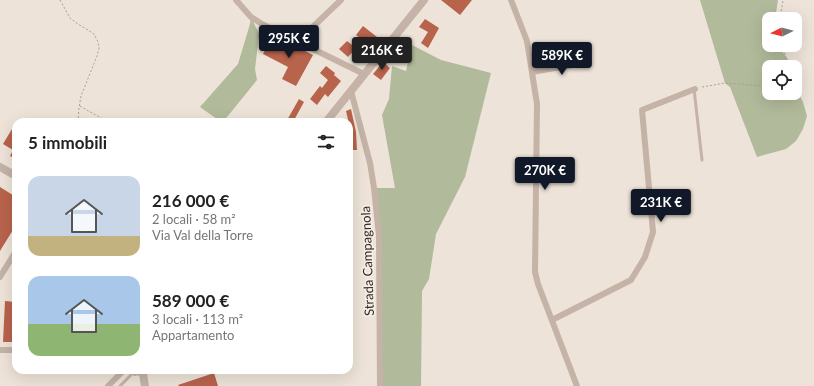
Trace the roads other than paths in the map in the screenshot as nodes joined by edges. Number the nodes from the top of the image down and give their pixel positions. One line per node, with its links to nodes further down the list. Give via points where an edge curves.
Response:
1 (236, 0): 5 (street, via 251,17)
2 (341, 0): 5 (street)
3 (424, 0): 8 (street)
4 (511, 0): 7 (street, via 527,41)
5 (298, 41): 8 (street)
6 (589, 62): 7 (street)
7 (532, 72): 17 (street, via 537,123 535,272)
8 (364, 74): 10 (street)
9 (695, 89): 12 (lane); 17 (street, via 642,110 653,232 645,257 635,274 631,280)
10 (351, 91): 11 (street); 26 (street, Strada Campagnola, via 370,163 380,236)
11 (329, 118)
12 (702, 160)
13 (0, 167): 14 (street)
14 (12, 174)
15 (12, 258): 16 (street)
16 (0, 277)
17 (552, 320): 27 (street)
18 (0, 350): 19 (street)
19 (12, 350)
20 (120, 374): 23 (street)
21 (131, 374): 24 (lane)
22 (143, 374): 25 (street)
23 (108, 386)
24 (120, 386)
25 (145, 386)
26 (380, 386)
27 (577, 386)

